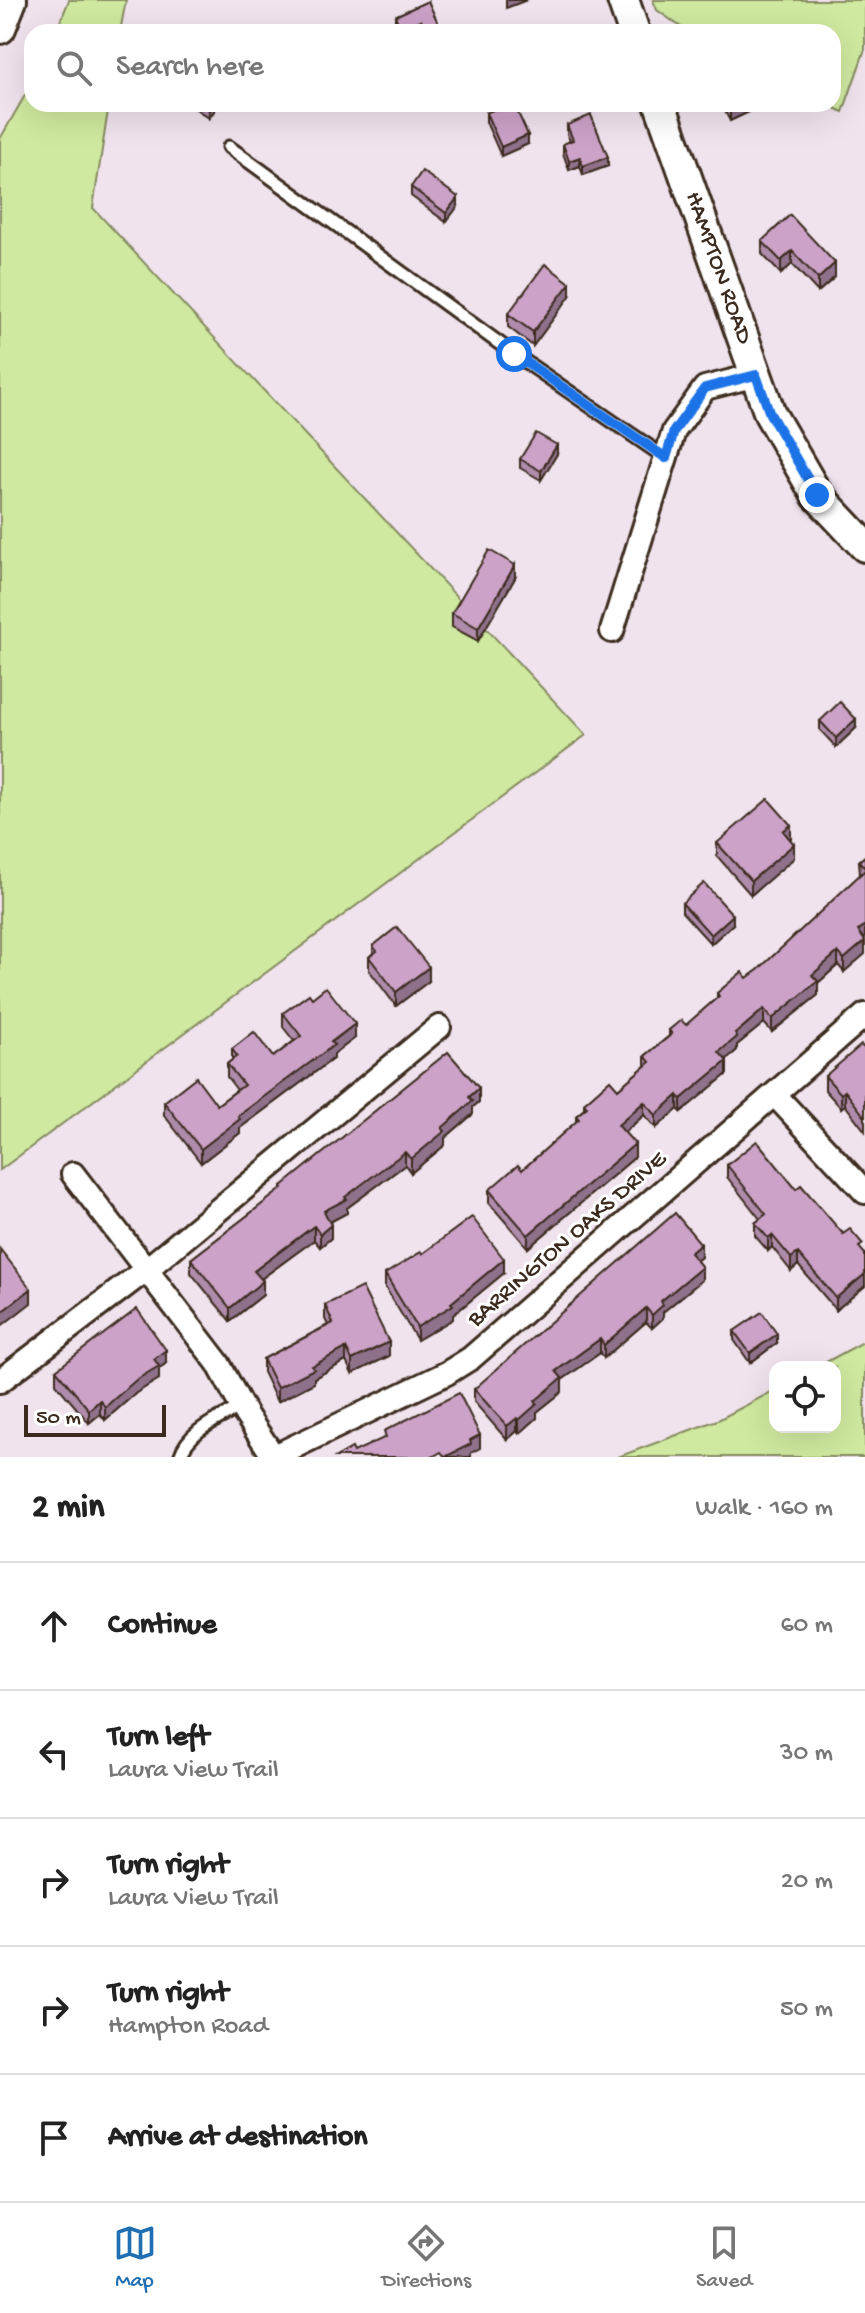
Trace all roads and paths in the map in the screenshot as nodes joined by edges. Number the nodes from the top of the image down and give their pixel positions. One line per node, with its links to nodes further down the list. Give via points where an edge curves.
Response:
1 (11, 0): 4 (main road)
2 (623, 0): 3 (main road)
3 (631, 24)
4 (0, 28)
5 (663, 112): 7 (main road, HAMPTON ROAD)
6 (229, 147): 8 (lane)
7 (756, 375): 8 (street, via 705,388 674,431); 9 (main road, HAMPTON ROAD, via 770,414 817,495)
8 (666, 458): 10 (street)
9 (865, 546)
10 (612, 631)
11 (865, 1015): 13 (street, BARRINGTON OAKS DRIVE)
12 (439, 1027): 16 (street)
13 (775, 1095): 15 (street); 20 (street, BARRINGTON OAKS DRIVE, via 471,1358)
14 (73, 1174): 16 (street)
15 (865, 1192)
16 (147, 1269): 17 (street); 18 (street, via 218,1363)
17 (0, 1381)
18 (242, 1406): 19 (lane, via 198,1430); 20 (street)
19 (180, 1457)
20 (273, 1457)

